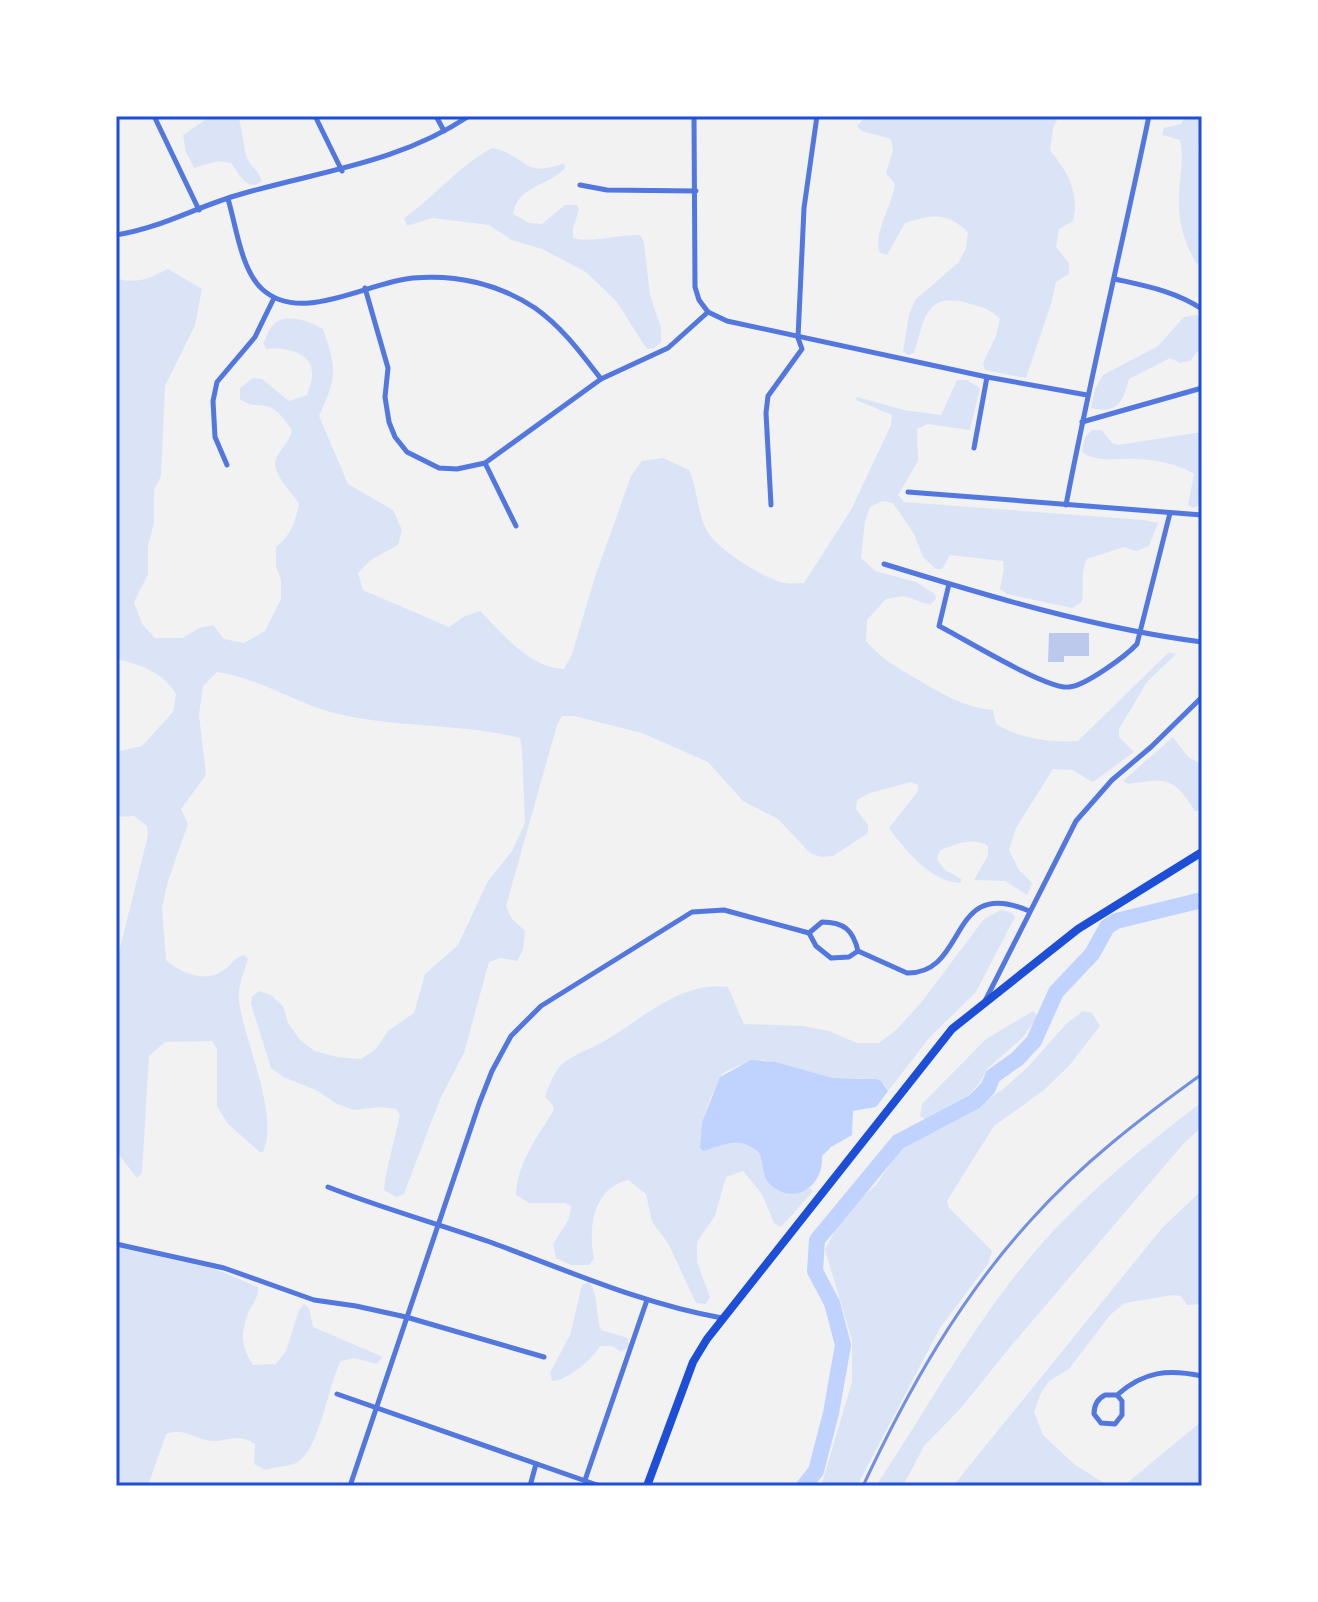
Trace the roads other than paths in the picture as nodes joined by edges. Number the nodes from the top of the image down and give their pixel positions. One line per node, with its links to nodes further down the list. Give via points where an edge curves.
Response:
1 (154, 116): 13 (street)
2 (315, 116): 9 (street)
3 (436, 116): 8 (street)
4 (469, 116): 8 (street)
5 (694, 116): 11 (street)
6 (817, 116): 20 (street, via 804,208)
7 (1149, 116): 15 (street)
8 (444, 131): 9 (street)
9 (342, 171): 12 (street)
10 (580, 185): 11 (street)
11 (696, 191): 19 (street, via 695,287)
12 (228, 199): 13 (street); 17 (street, via 249,275)
13 (199, 210): 14 (street)
14 (116, 235)
15 (1115, 279): 18 (street, via 1183,297); 24 (street)
16 (365, 288): 17 (street, via 309,304); 22 (street, via 436,277 496,289 557,325); 27 (street, via 388,368 386,410 395,437 407,452 439,468)
17 (274, 298): 28 (street, via 255,337 217,382 215,437)
18 (1202, 309)
19 (708, 312): 20 (street); 22 (street, via 668,348)
20 (798, 338): 21 (street); 30 (street, via 802,353 768,396)
21 (987, 377): 24 (street); 26 (street)
22 (601, 379): 27 (street)
23 (1202, 388): 25 (street)
24 (1087, 395): 25 (street)
25 (1082, 422): 31 (street)
26 (974, 448)
27 (485, 463): 34 (street)
28 (227, 465)
29 (908, 492): 31 (street)
30 (771, 505)
31 (1066, 505): 32 (street)
32 (1170, 513): 33 (street); 37 (street)
33 (1202, 515)
34 (516, 526)
35 (884, 564): 36 (street)
36 (949, 584): 37 (street); 37 (street, via 939,626 1052,685 1079,684 1124,656)
37 (1142, 633): 38 (street)
38 (1202, 642)
39 (1202, 697): 41 (street, via 1076,821)
40 (1202, 852): 44 (highway, via 1090,920)
41 (1029, 911): 43 (street, via 998,901 976,910 926,971 907,973); 44 (street)
42 (809, 933): 43 (street, via 831,958); 43 (street, via 822,922 835,922 853,935); 46 (street, via 724,910 692,912 541,1006 511,1036 492,1071)
43 (858, 951)
44 (985, 1002): 50 (highway, via 940,1041)
45 (328, 1187): 46 (street)
46 (438, 1223): 48 (street); 49 (street)
47 (116, 1244): 49 (street, via 224,1268 314,1300)
48 (647, 1300): 50 (street); 57 (street)
49 (406, 1317): 51 (street); 55 (street)
50 (722, 1318): 61 (highway, via 693,1362)
51 (544, 1357)
52 (1202, 1376): 54 (street, via 1155,1373)
53 (337, 1394): 55 (street)
54 (1117, 1395): 54 (street, via 1097,1401 1094,1414 1101,1423 1115,1424 1122,1415)
55 (375, 1407): 56 (street); 58 (street)
56 (536, 1464): 57 (street); 59 (street)
57 (585, 1480): 60 (street)
58 (350, 1486)
59 (530, 1486)
60 (600, 1486)
61 (647, 1486)

